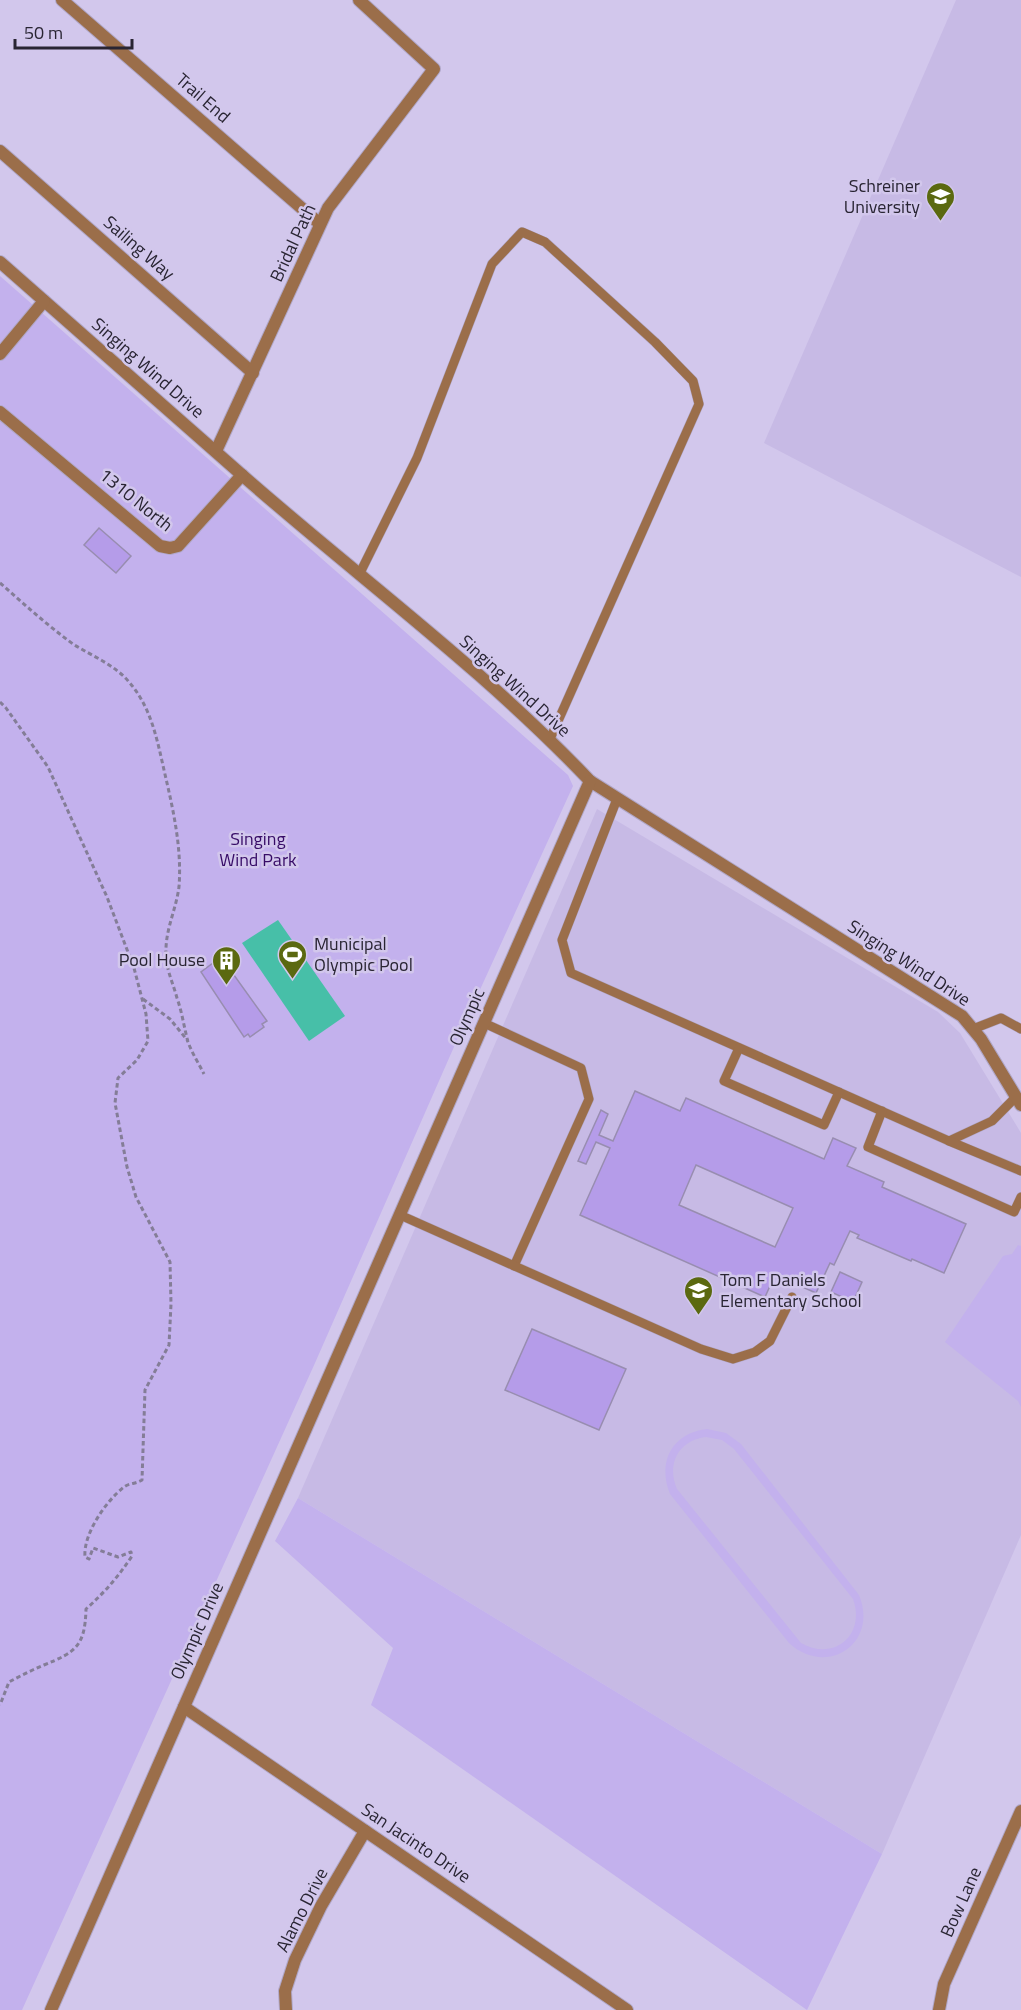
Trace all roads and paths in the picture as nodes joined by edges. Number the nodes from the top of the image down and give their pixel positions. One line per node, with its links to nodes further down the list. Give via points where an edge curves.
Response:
1 (63, 0): 4 (street, Trail End)
2 (359, 0): 4 (street, Bridal Path, via 434,69 328,208)
3 (0, 151): 8 (street, Sailing Way)
4 (320, 224): 8 (street, Bridal Path)
5 (0, 262): 6 (street, Singing Wind Drive)
6 (44, 301): 7 (street); 10 (street, Singing Wind Drive)
7 (0, 354)
8 (253, 373): 10 (street, Bridal Path)
9 (0, 412): 11 (street, 1310 North, via 160,546 178,546)
10 (216, 451): 11 (street, Singing Wind Drive)
11 (242, 475): 12 (street, Singing Wind Drive)
12 (360, 573): 15 (street, Singing Wind Drive); 15 (lane, via 417,458 492,264 522,232 545,242 693,381 699,404)
13 (0, 583): 22 (path, via 74,645 129,681 151,721 178,836 178,888 166,936 166,956)
14 (0, 702): 18 (path, via 48,767 107,897)
15 (550, 739): 16 (street, Singing Wind Drive)
16 (590, 781): 17 (street, Singing Wind Drive); 19 (street, Olympic)
17 (617, 799): 20 (street, Singing Wind Drive, via 962,1016); 23 (lane, via 562,940 571,974)
18 (142, 999): 22 (path, via 170,1018); 35 (path, via 148,1041 137,1060 118,1078 115,1103 136,1197 170,1262 169,1345 145,1390 142,1480 126,1486 99,1514 84,1546 89,1559 93,1548 118,1557 131,1552 132,1556 86,1609 85,1630 79,1645 62,1658 9,1682)
19 (484, 1023): 31 (street, Olympic); 32 (lane, via 581,1068 589,1099)
20 (973, 1029): 21 (lane, via 1001,1018); 26 (street, Singing Wind Drive)
21 (1021, 1029)
22 (189, 1043): 24 (path)
23 (739, 1048): 25 (lane); 25 (lane, via 724,1081 814,1121 824,1125)
24 (204, 1074)
25 (839, 1092): 27 (lane)
26 (1018, 1101): 28 (lane, via 992,1121)
27 (882, 1111): 28 (lane); 30 (lane, via 868,1147 1014,1212)
28 (949, 1141): 29 (lane)
29 (1021, 1172)
30 (1021, 1197)
31 (400, 1215): 32 (lane); 33 (street, Olympic)
32 (514, 1266): 34 (lane, via 701,1349 733,1359 755,1352 770,1341)
33 (376, 1267): 36 (street, Olympic Drive)
34 (792, 1297)
35 (0, 1705)
36 (184, 1707): 38 (street, San Jacinto Drive); 39 (street, Olympic Drive)
37 (1021, 1811): 42 (street, Bow Lane, via 944,1984)
38 (365, 1831): 40 (street, Alamo Drive, via 295,1960 285,1991); 41 (street, San Jacinto Drive)
39 (51, 2010)
40 (286, 2010)
41 (627, 2010)
42 (939, 2010)

